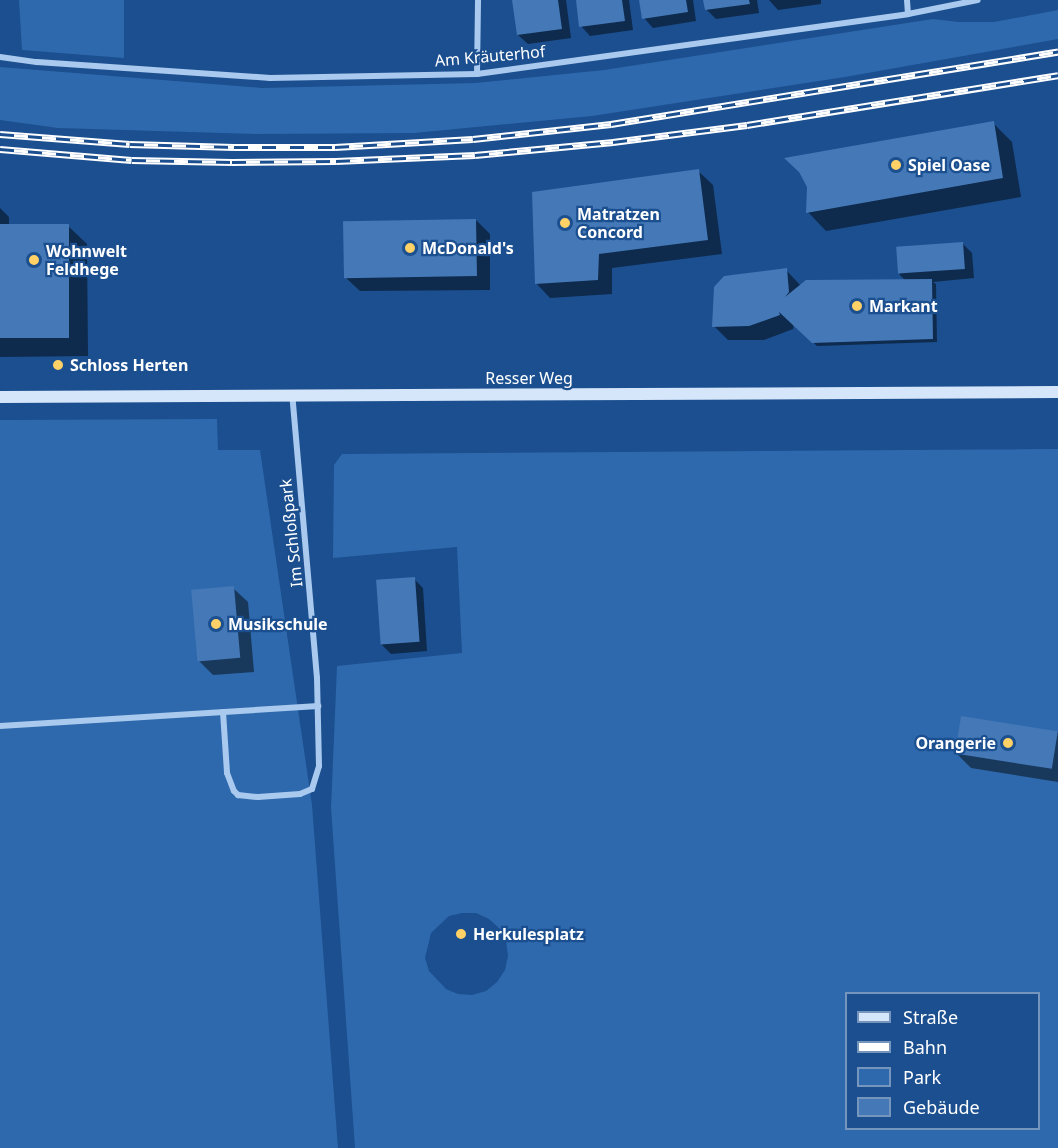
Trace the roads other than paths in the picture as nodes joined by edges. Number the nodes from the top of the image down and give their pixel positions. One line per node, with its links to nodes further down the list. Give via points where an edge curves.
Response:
1 (477, 0): 6 (street)
2 (907, 0): 4 (street)
3 (978, 0): 4 (street, Am Kräuterhof)
4 (908, 14): 6 (street, Am Kräuterhof)
5 (0, 57): 6 (street, Am Kräuterhof, via 270,78)
6 (477, 74)
7 (1058, 392): 8 (main road, Resser Weg)
8 (292, 394): 9 (main road, Resser Weg); 10 (street, Im Schloßpark)
9 (0, 397)
10 (318, 706): 11 (street); 11 (street, Im Schloßpark, via 318,778 312,789 287,795 248,797 234,791 226,773)
11 (223, 712): 12 (street)
12 (0, 726)

